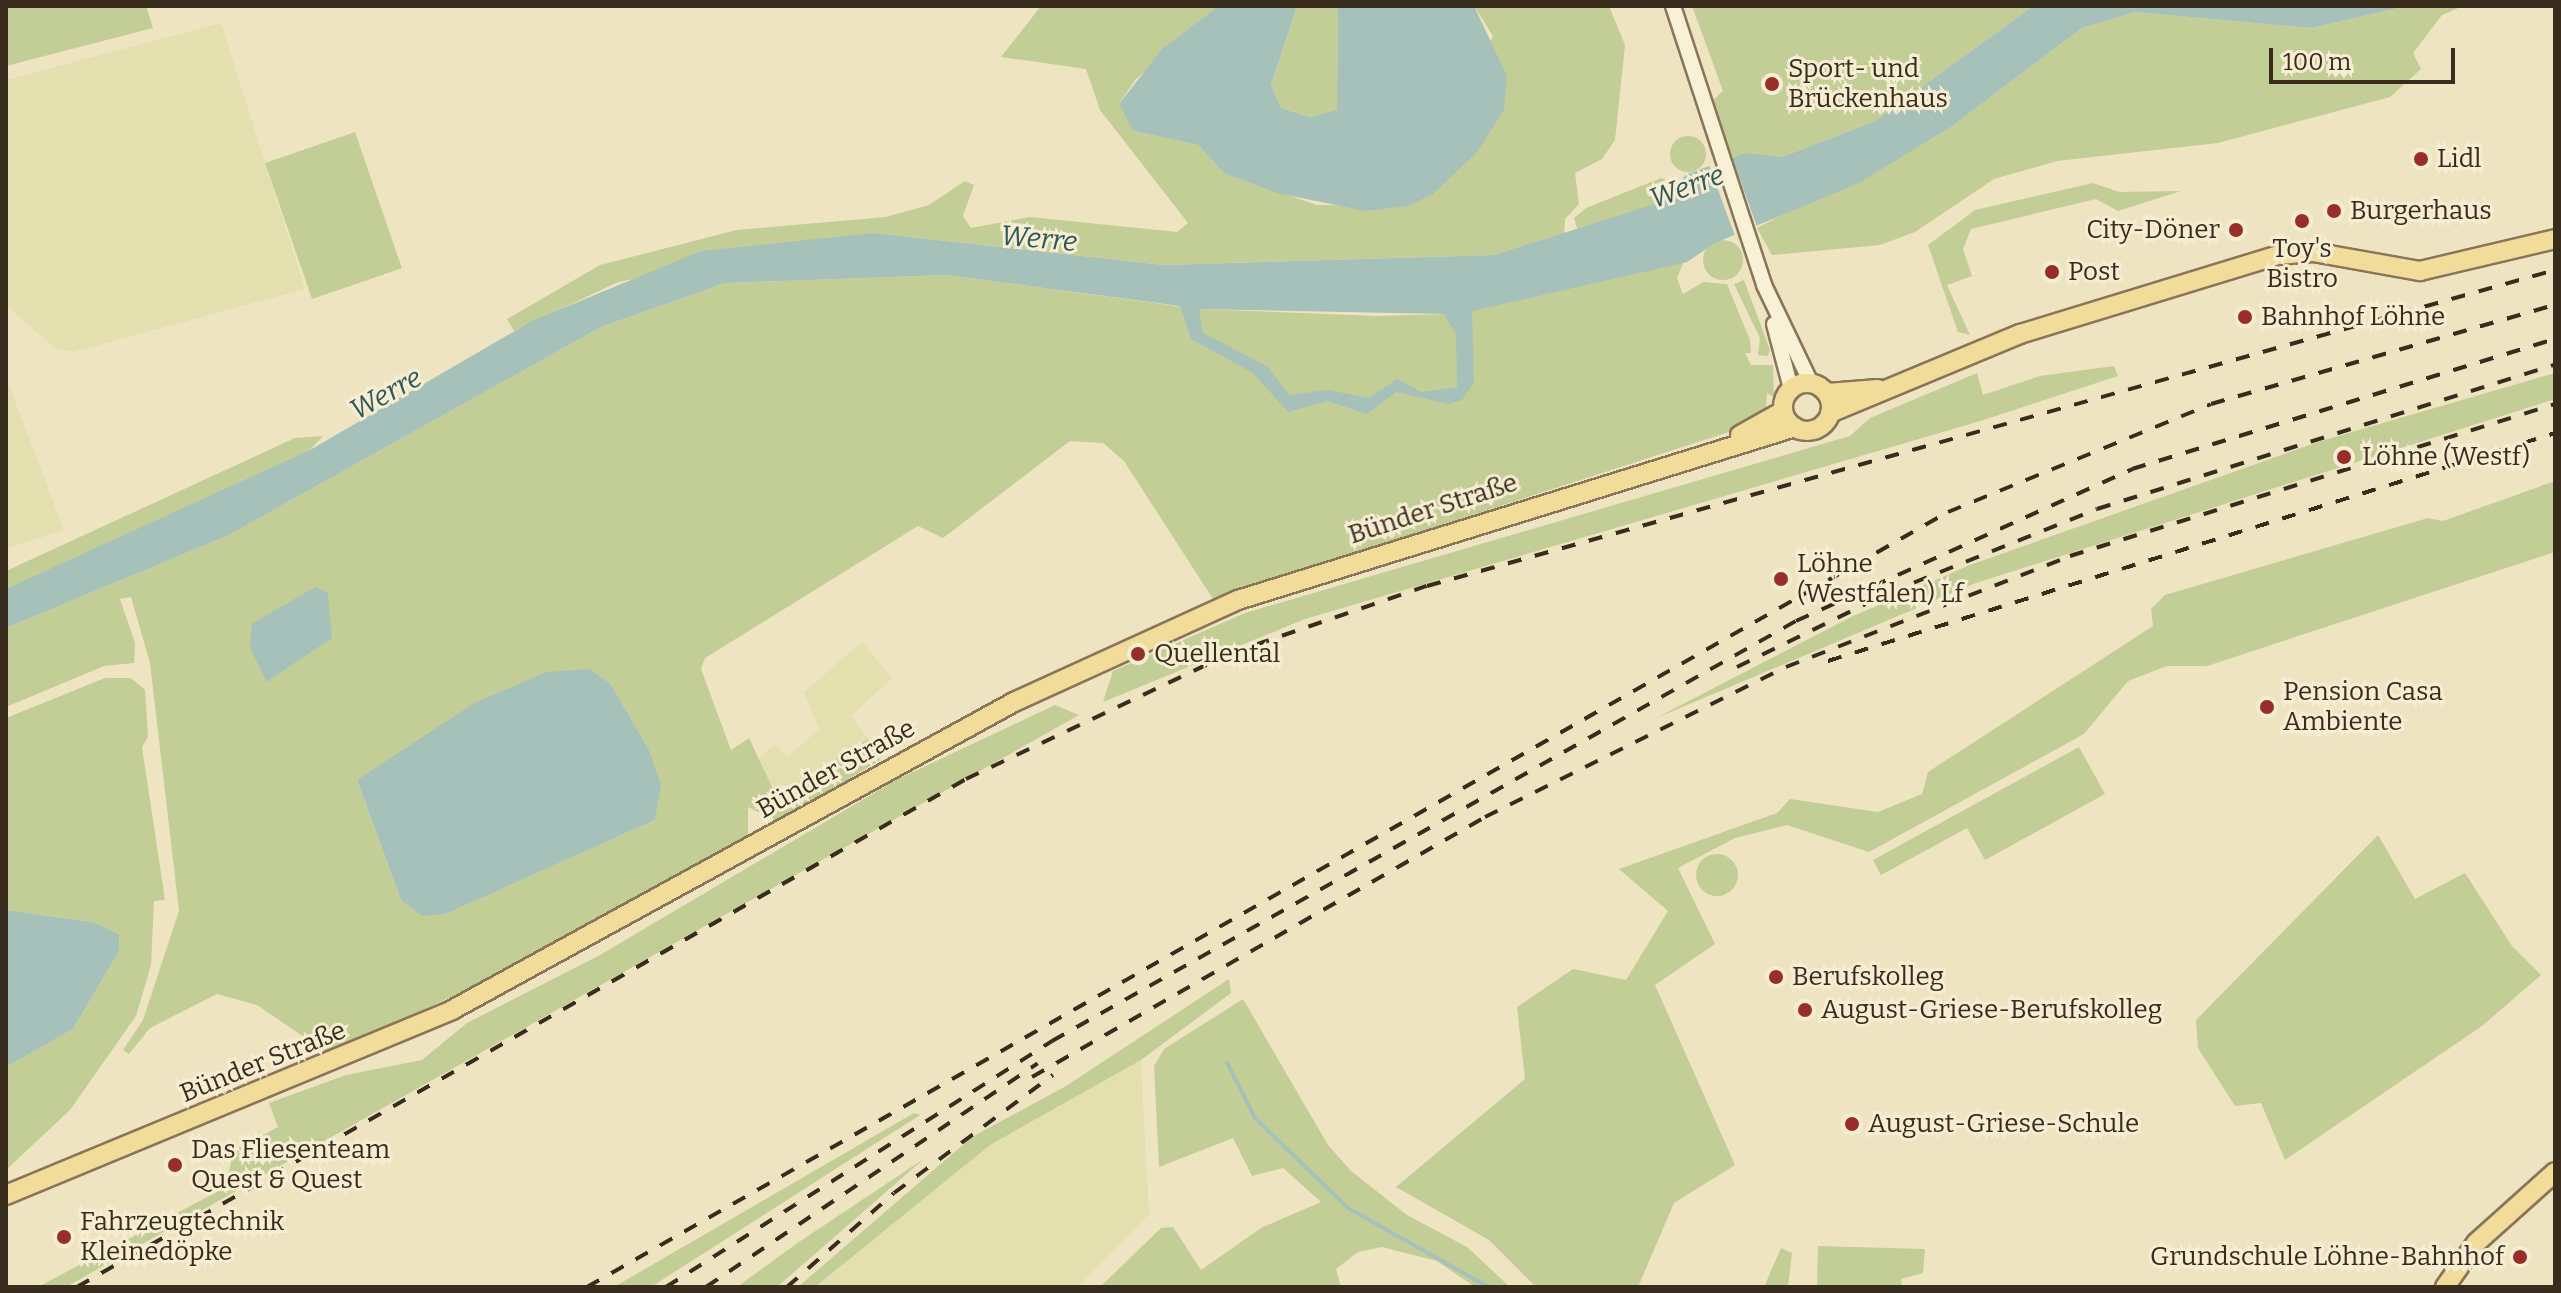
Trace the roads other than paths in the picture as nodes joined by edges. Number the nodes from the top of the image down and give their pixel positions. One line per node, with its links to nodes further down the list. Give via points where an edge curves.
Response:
1 (1673, 6): 3 (street)
2 (2555, 239): 4 (main road, via 2420,271 2313,252 2279,255 2076,314)
3 (1764, 285): 5 (street); 6 (street)
4 (1900, 386): 5 (main road); 8 (main road)
5 (1819, 388): 6 (main road); 8 (main road)
6 (1791, 389): 7 (main road)
7 (1783, 411): 9 (main road); 10 (main road)
8 (1830, 413): 9 (main road, via 1820,427)
9 (1795, 427): 10 (main road)
10 (1716, 447): 12 (main road, Bünder Straße, via 1238,600 919,752 452,1010)
11 (2555, 1172): 13 (main road, via 2484,1235)
12 (6, 1195)
13 (2445, 1287)

